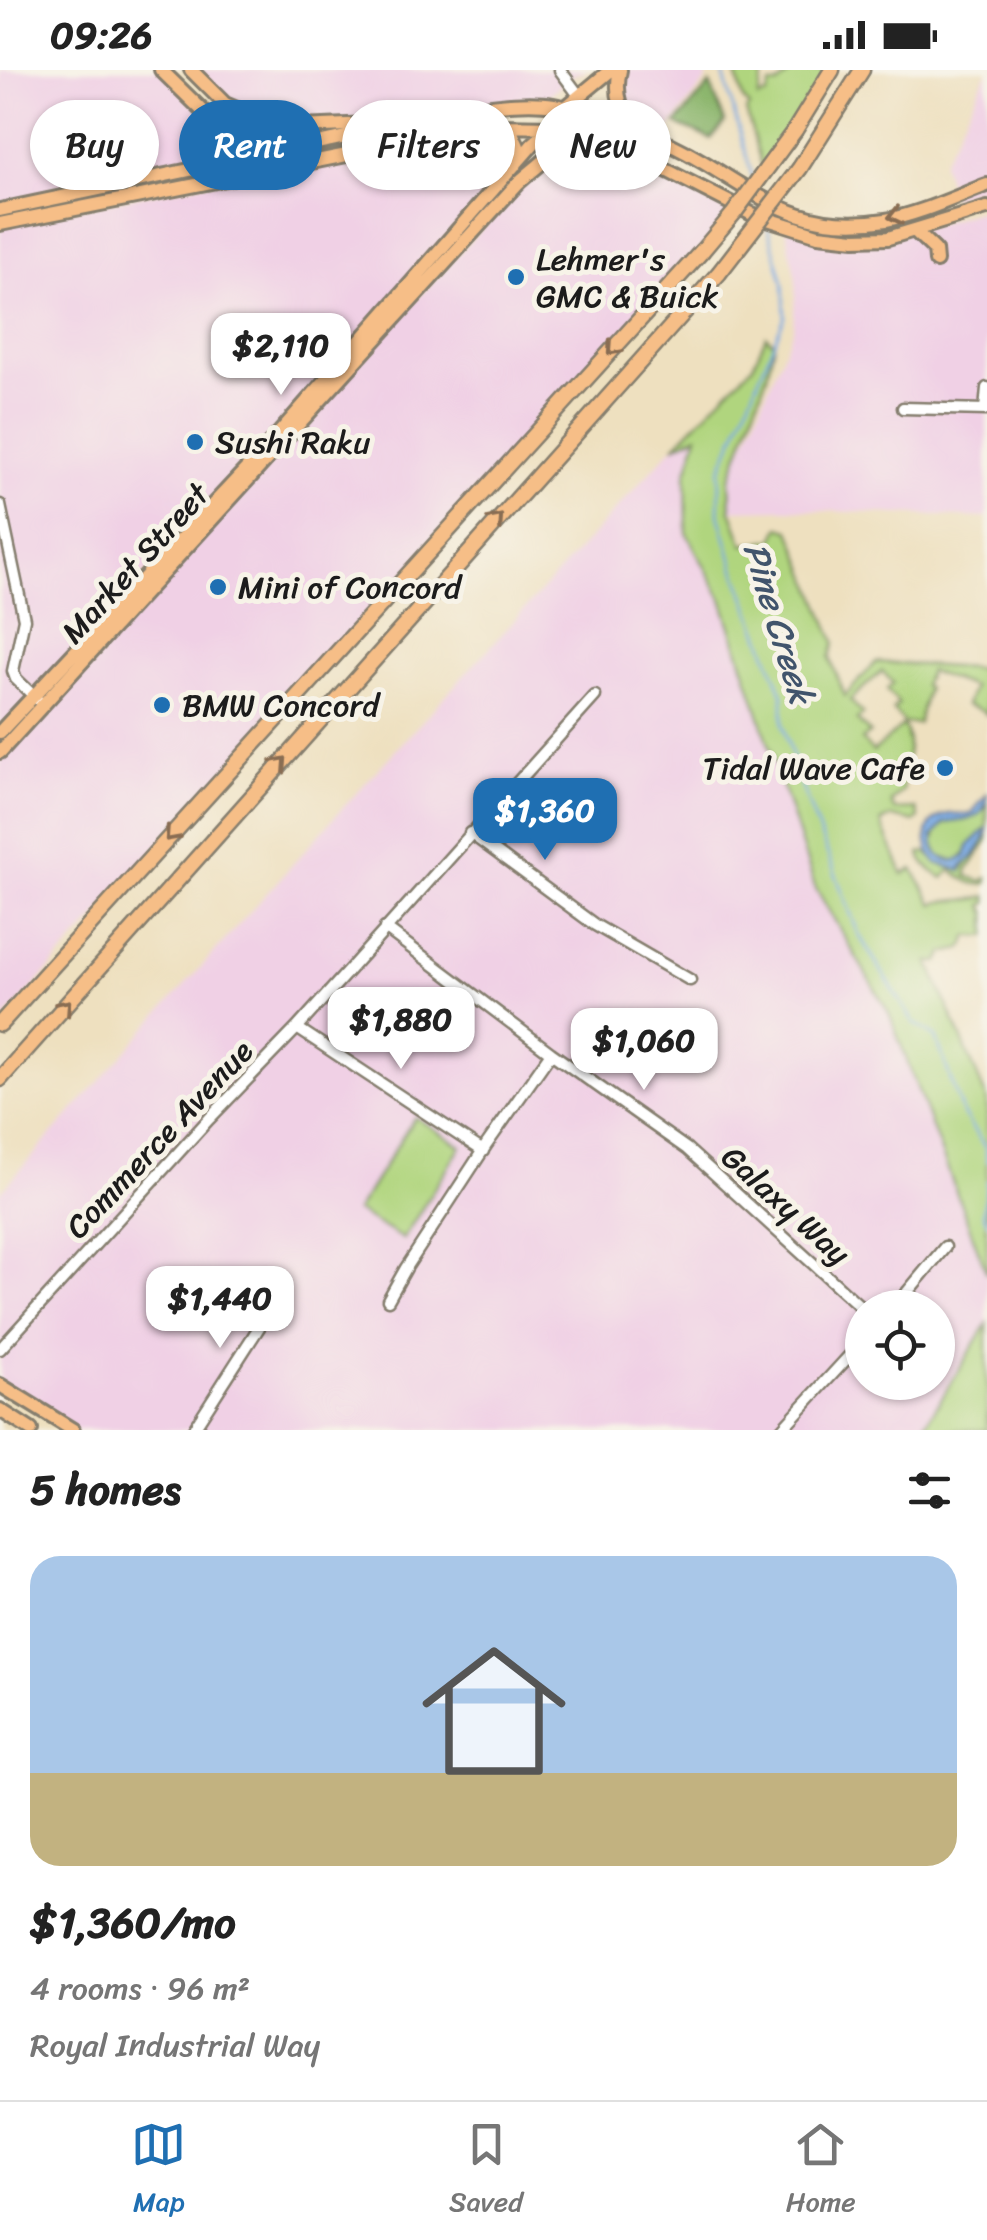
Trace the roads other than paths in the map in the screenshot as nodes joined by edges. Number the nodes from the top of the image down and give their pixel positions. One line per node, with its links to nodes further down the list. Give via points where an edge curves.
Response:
1 (161, 70): 9 (main road)
2 (192, 70): 10 (main road)
3 (560, 70): 8 (street)
4 (611, 70): 8 (main road, Market Street)
5 (620, 70): 13 (main road)
6 (832, 70): 45 (highway, one-way to 45, bridge, via 702,251)
7 (862, 70): 48 (highway, one-way to 7, bridge, via 719,273 800,168)
8 (580, 97): 11 (main road, Market Street); 12 (main road)
9 (191, 100)
10 (222, 100)
11 (576, 100)
12 (580, 100)
13 (619, 100)
14 (515, 139): 17 (main road)
15 (535, 142): 19 (main road, Market Street)
16 (671, 147): 21 (main road, one-way to 16, via 888,220 815,219 782,210)
17 (515, 165)
18 (535, 166): 32 (main road, Market Street)
19 (515, 167)
20 (671, 173): 30 (main road, bridge, via 758,217 818,236)
21 (987, 185)
22 (179, 188): 27 (main road)
23 (92, 190): 26 (main road); 27 (main road, via 91,199)
24 (496, 190): 29 (main road, Market Street)
25 (987, 208): 30 (main road)
26 (0, 210)
27 (42, 216): 28 (main road)
28 (0, 224)
29 (464, 225): 32 (main road); 33 (main road, Market Street)
30 (916, 232): 31 (main road, via 935,250)
31 (936, 261)
32 (443, 266): 33 (main road); 39 (main road, Market Street)
33 (400, 296): 39 (main road, Market Street)
34 (987, 388): 36 (street)
35 (904, 408): 36 (street)
36 (986, 410)
37 (0, 505): 39 (street, via 24,619 13,671)
38 (594, 696): 42 (street, Commerce Avenue)
39 (38, 700): 40 (main road, Market Street); 41 (main road, Market Street)
40 (0, 732)
41 (0, 752)
42 (470, 833): 43 (street, Commerce Avenue); 44 (street, via 596,925)
43 (385, 928): 46 (street, Commerce Avenue); 47 (street, Galaxy Way)
44 (690, 980)
45 (0, 1024)
46 (297, 1028): 49 (street); 55 (street, Commerce Avenue)
47 (551, 1053): 49 (street); 53 (street, Galaxy Way, via 686,1149)
48 (0, 1079)
49 (483, 1151): 54 (street)
50 (945, 1247): 51 (street)
51 (909, 1290)
52 (281, 1293): 61 (street)
53 (845, 1293)
54 (388, 1300)
55 (0, 1349)
56 (845, 1360): 62 (street)
57 (0, 1385): 60 (main road)
58 (0, 1410): 59 (main road)
59 (31, 1430)
60 (73, 1430)
61 (193, 1430)
62 (781, 1430)

